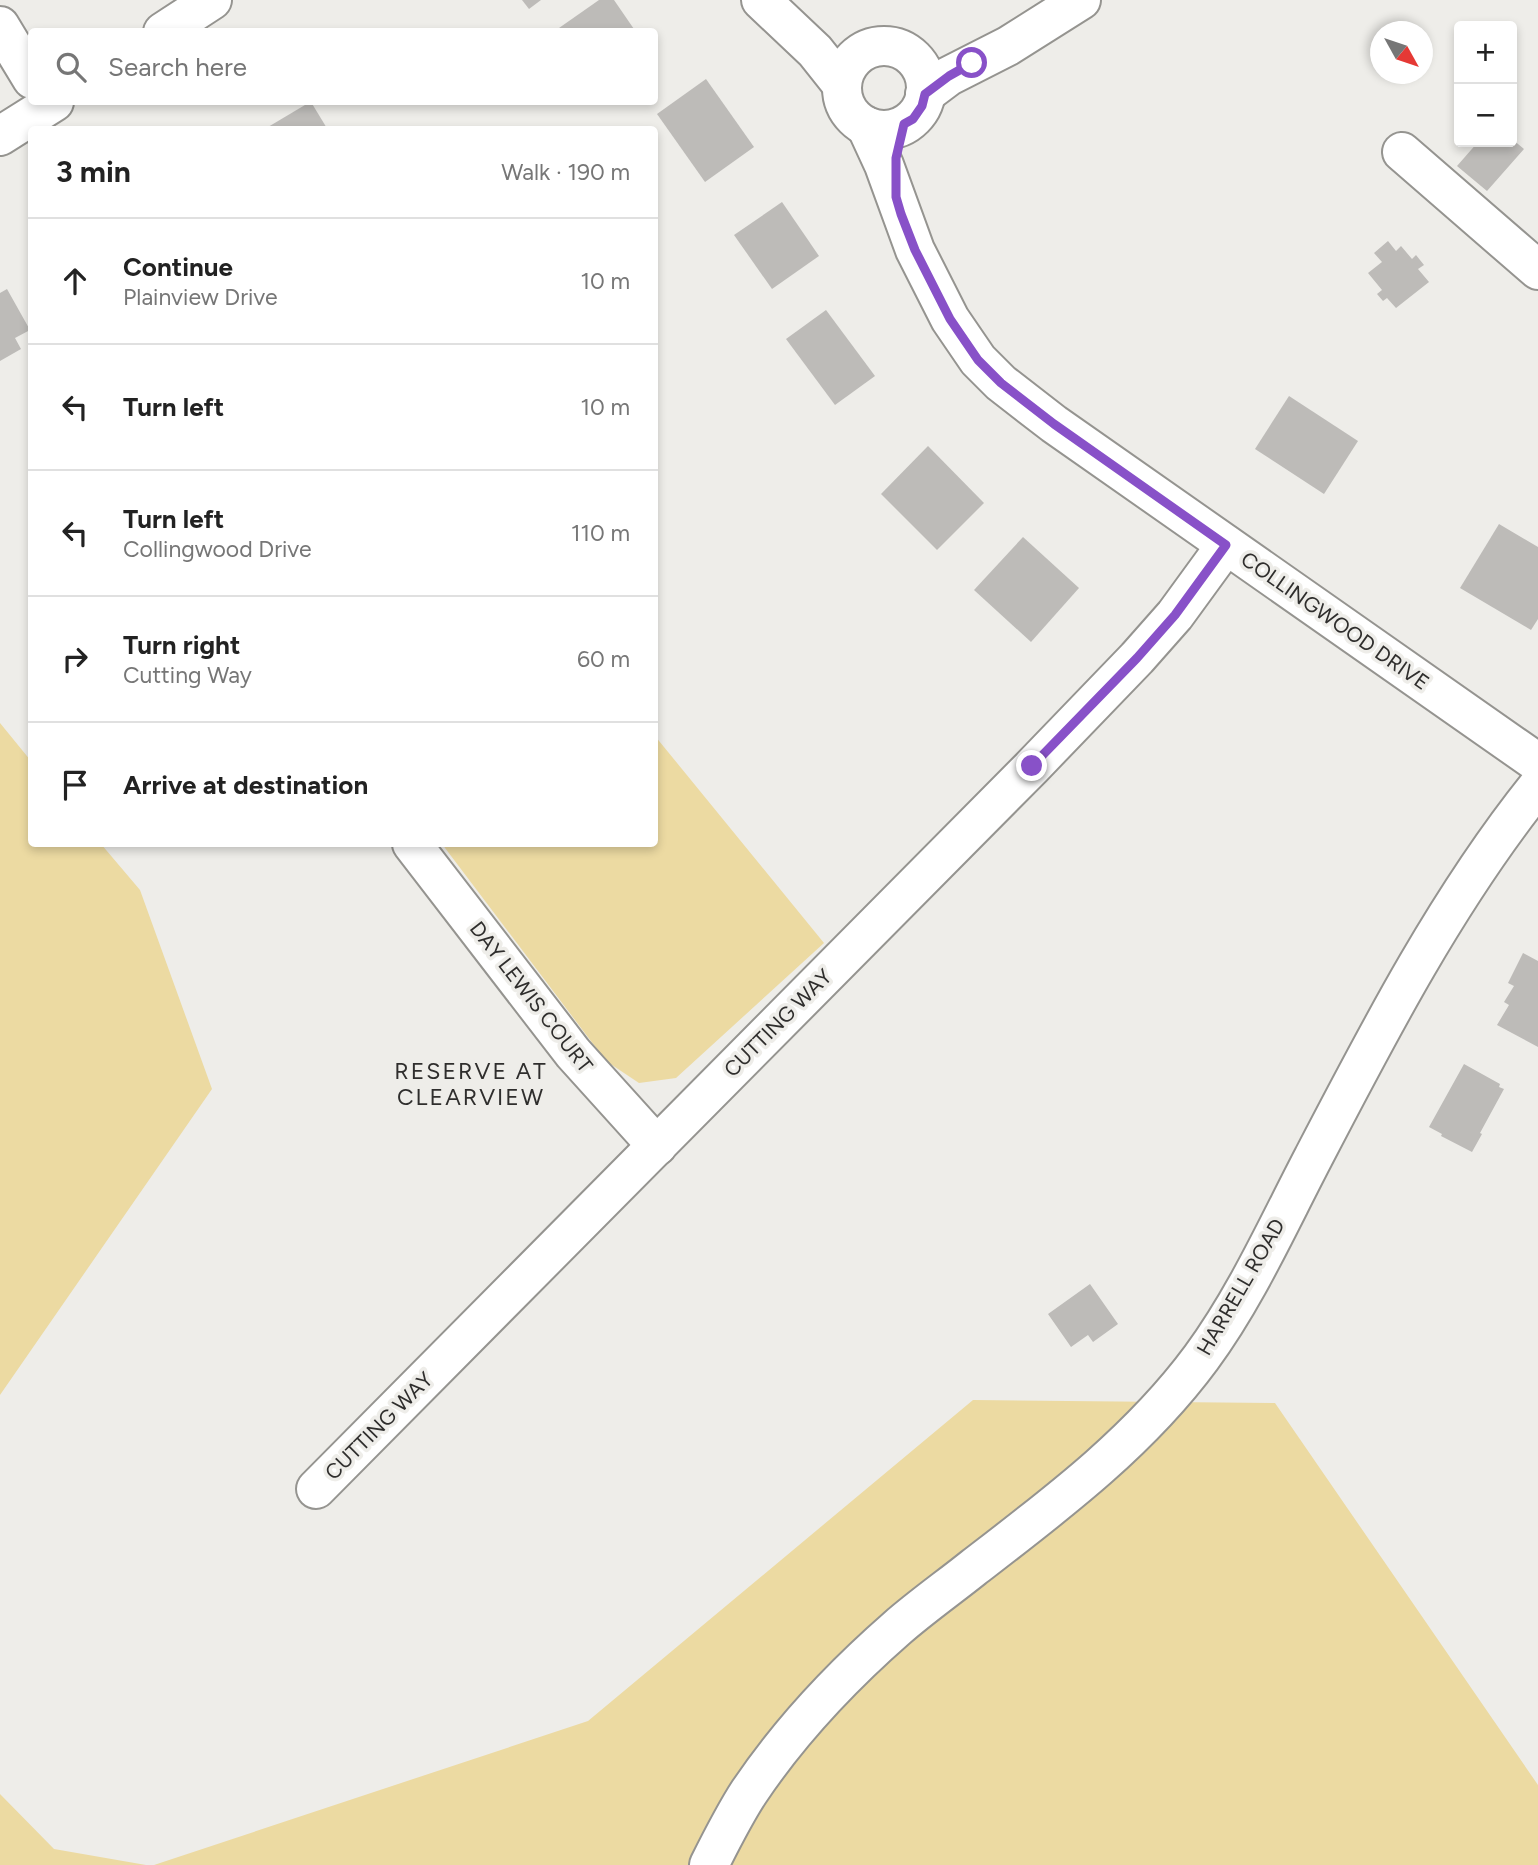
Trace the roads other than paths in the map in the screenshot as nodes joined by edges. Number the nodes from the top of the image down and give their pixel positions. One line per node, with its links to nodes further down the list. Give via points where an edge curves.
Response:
1 (212, 0): 5 (street)
2 (761, 0): 6 (street)
3 (1081, 0): 9 (street)
4 (0, 26): 10 (street)
5 (169, 28)
6 (793, 31): 7 (street); 11 (street)
7 (863, 52): 8 (street, via 888,45); 11 (street, via 853,58)
8 (914, 58): 9 (street); 13 (street, via 926,90)
9 (972, 63): 13 (street, via 949,76)
10 (28, 71)
11 (842, 85): 14 (street, via 848,112)
12 (35, 105): 15 (street)
13 (914, 109): 14 (street, via 899,128 880,131); 17 (street, COLLINGWOOD DRIVE, via 896,158)
14 (866, 126): 17 (street, COLLINGWOOD DRIVE)
15 (0, 136)
16 (1402, 152): 18 (street)
17 (896, 197): 19 (street, COLLINGWOOD DRIVE, via 926,273 978,360 1054,424)
18 (1538, 270)
19 (1226, 545): 20 (street, COLLINGWOOD DRIVE); 23 (street, CUTTING WAY, via 1175,615 1127,668)
20 (1538, 763)
21 (1538, 786): 25 (street, HARRELL ROAD, via 1471,879 1410,978 1241,1295 1202,1356 1157,1412 1117,1451 899,1626 836,1685 791,1734 748,1794)
22 (414, 847): 23 (street, DAY LEWIS COURT, via 573,1053)
23 (657, 1146): 24 (street, CUTTING WAY)
24 (316, 1489)
25 (709, 1865)

